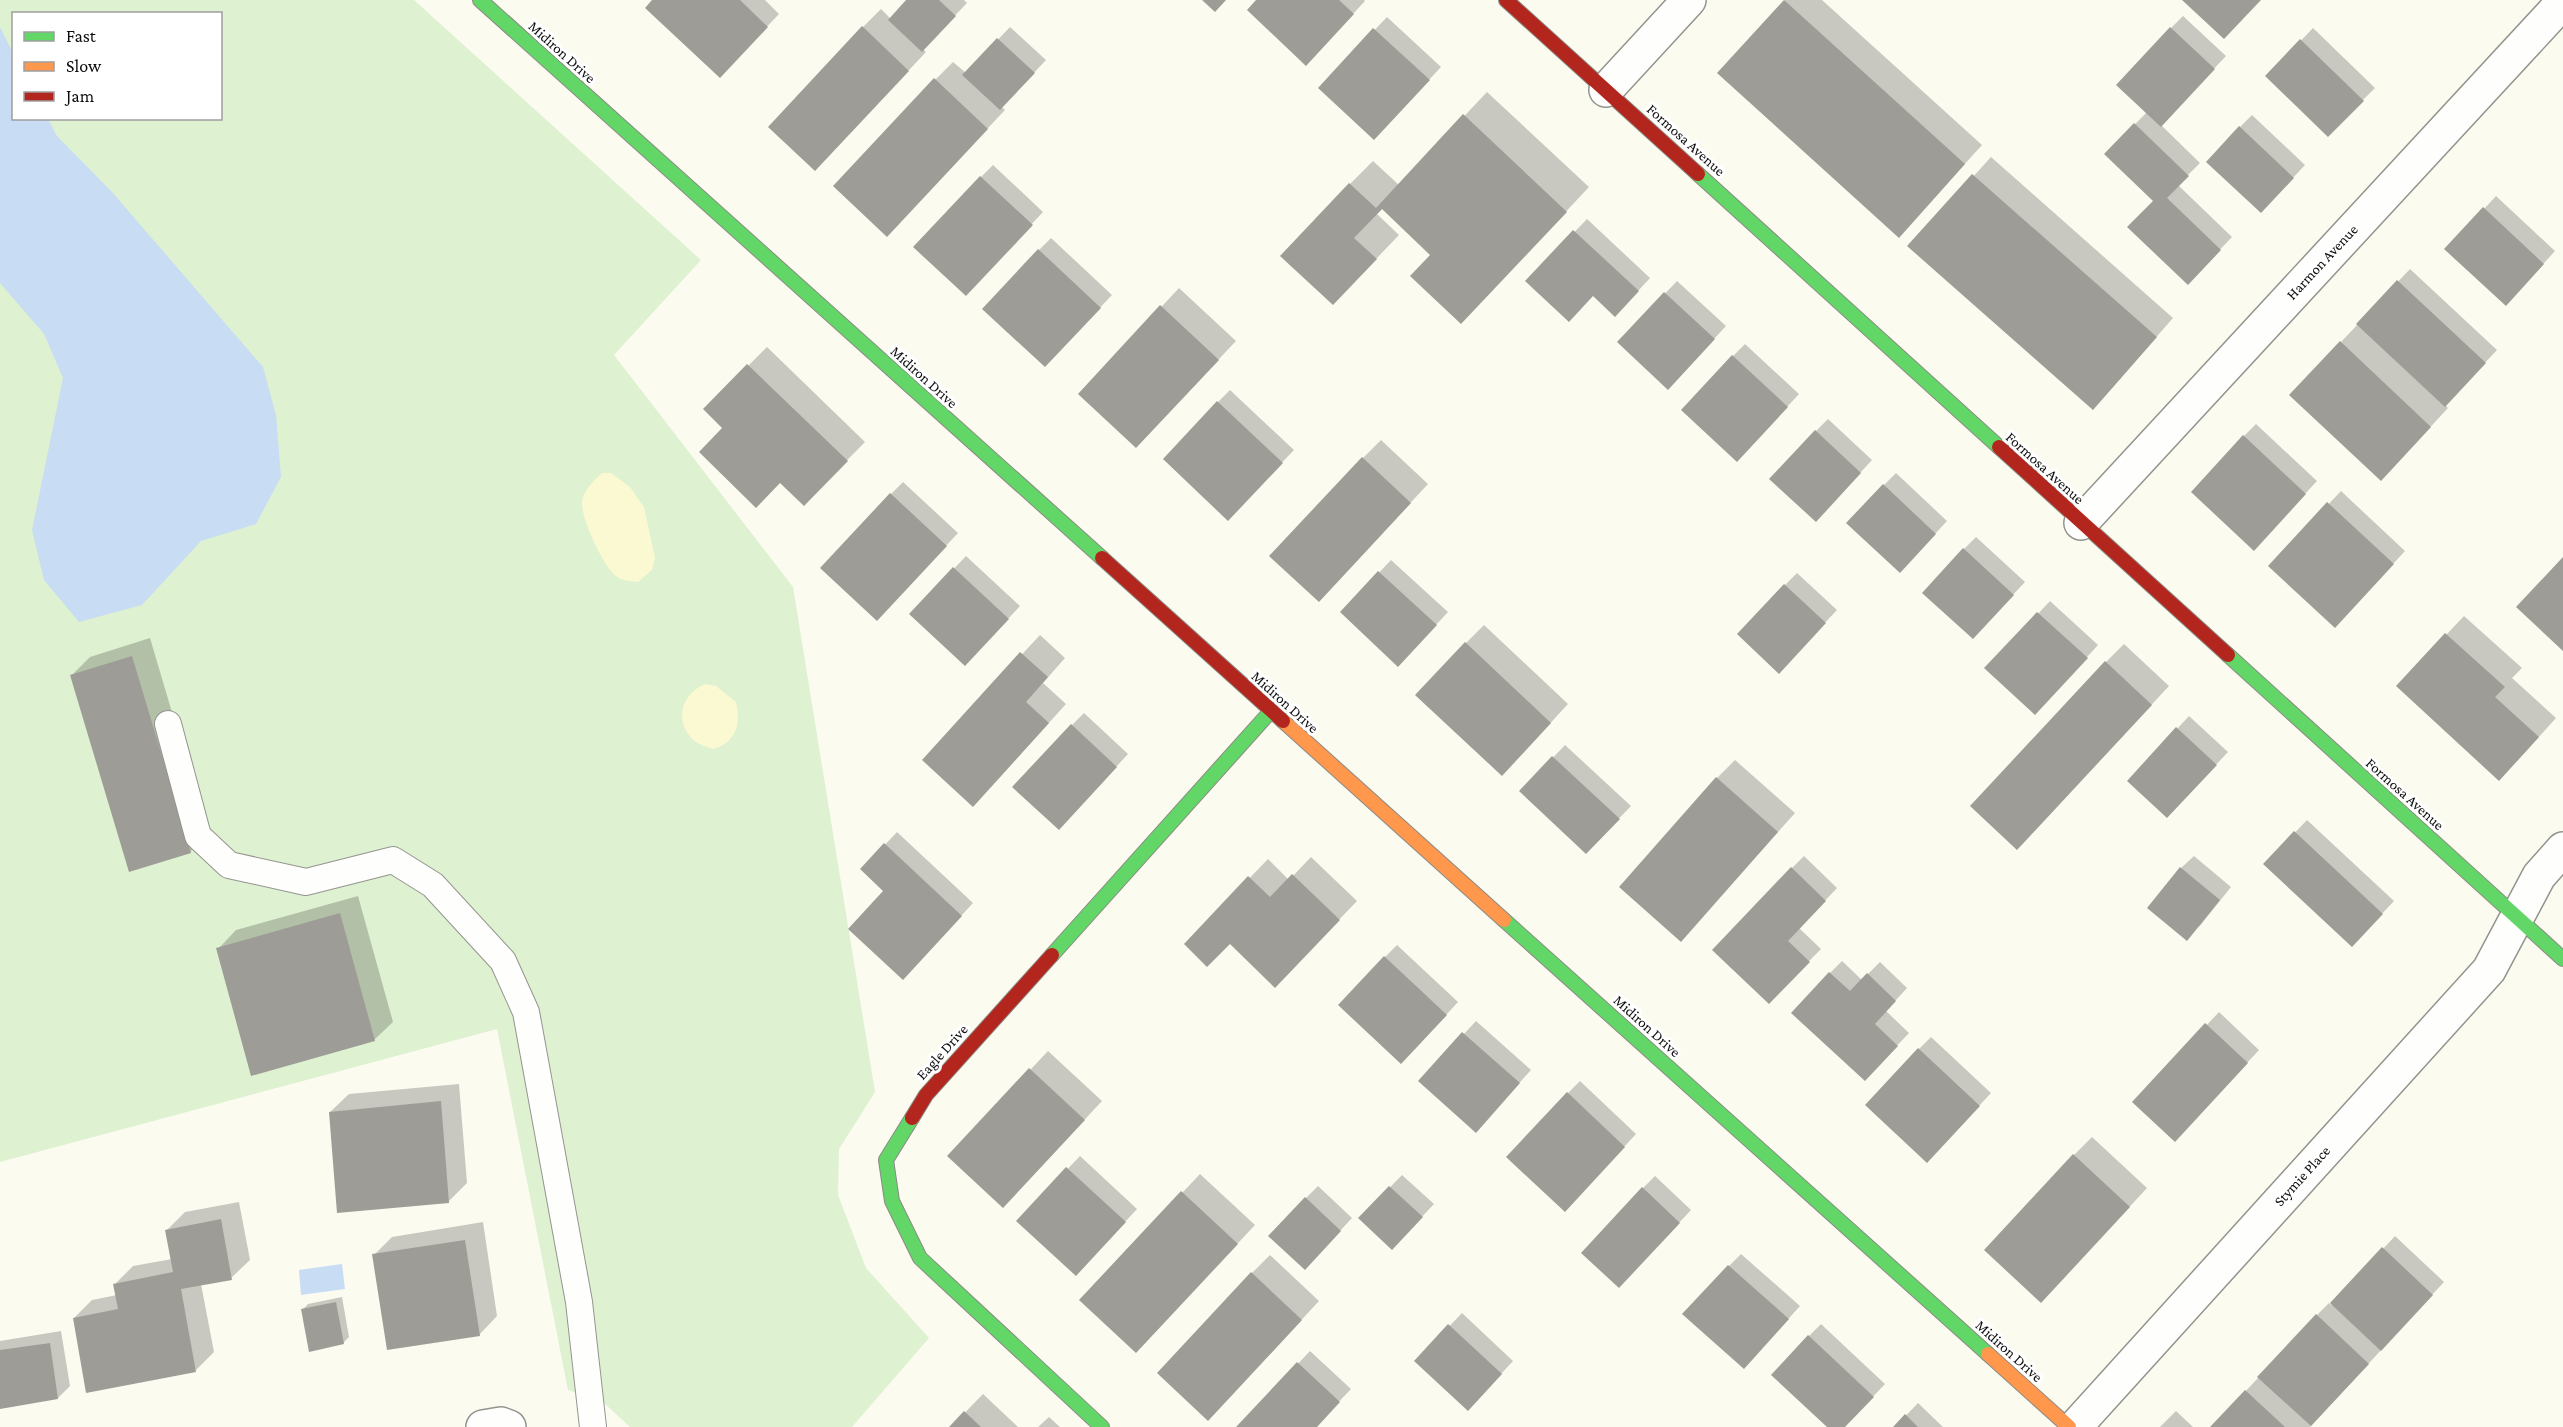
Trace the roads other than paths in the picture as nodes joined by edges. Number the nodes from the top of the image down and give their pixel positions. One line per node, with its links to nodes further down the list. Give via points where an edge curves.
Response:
1 (480, 0): 7 (street, Midiron Drive)
2 (1506, 0): 5 (street, Formosa Avenue)
3 (1689, 0): 5 (street)
4 (2563, 2): 6 (street, Harmon Avenue)
5 (1606, 90): 6 (street, Formosa Avenue)
6 (2081, 523): 10 (street, Formosa Avenue)
7 (1270, 711): 15 (street, Eagle Drive, via 926,1095 886,1160 892,1202 920,1258); 16 (street, Midiron Drive)
8 (168, 724): 14 (lane, via 198,836 229,865 306,882 393,860 433,885 503,961 526,1012 579,1302)
9 (2563, 849): 10 (street, Stymie Place, via 2539,876)
10 (2516, 916): 11 (street, Formosa Avenue); 17 (street, Stymie Place, via 2489,970)
11 (2563, 959)
12 (483, 1427): 13 (street)
13 (509, 1427)
14 (593, 1427)
15 (1102, 1427)
16 (2069, 1427)
17 (2075, 1427)

